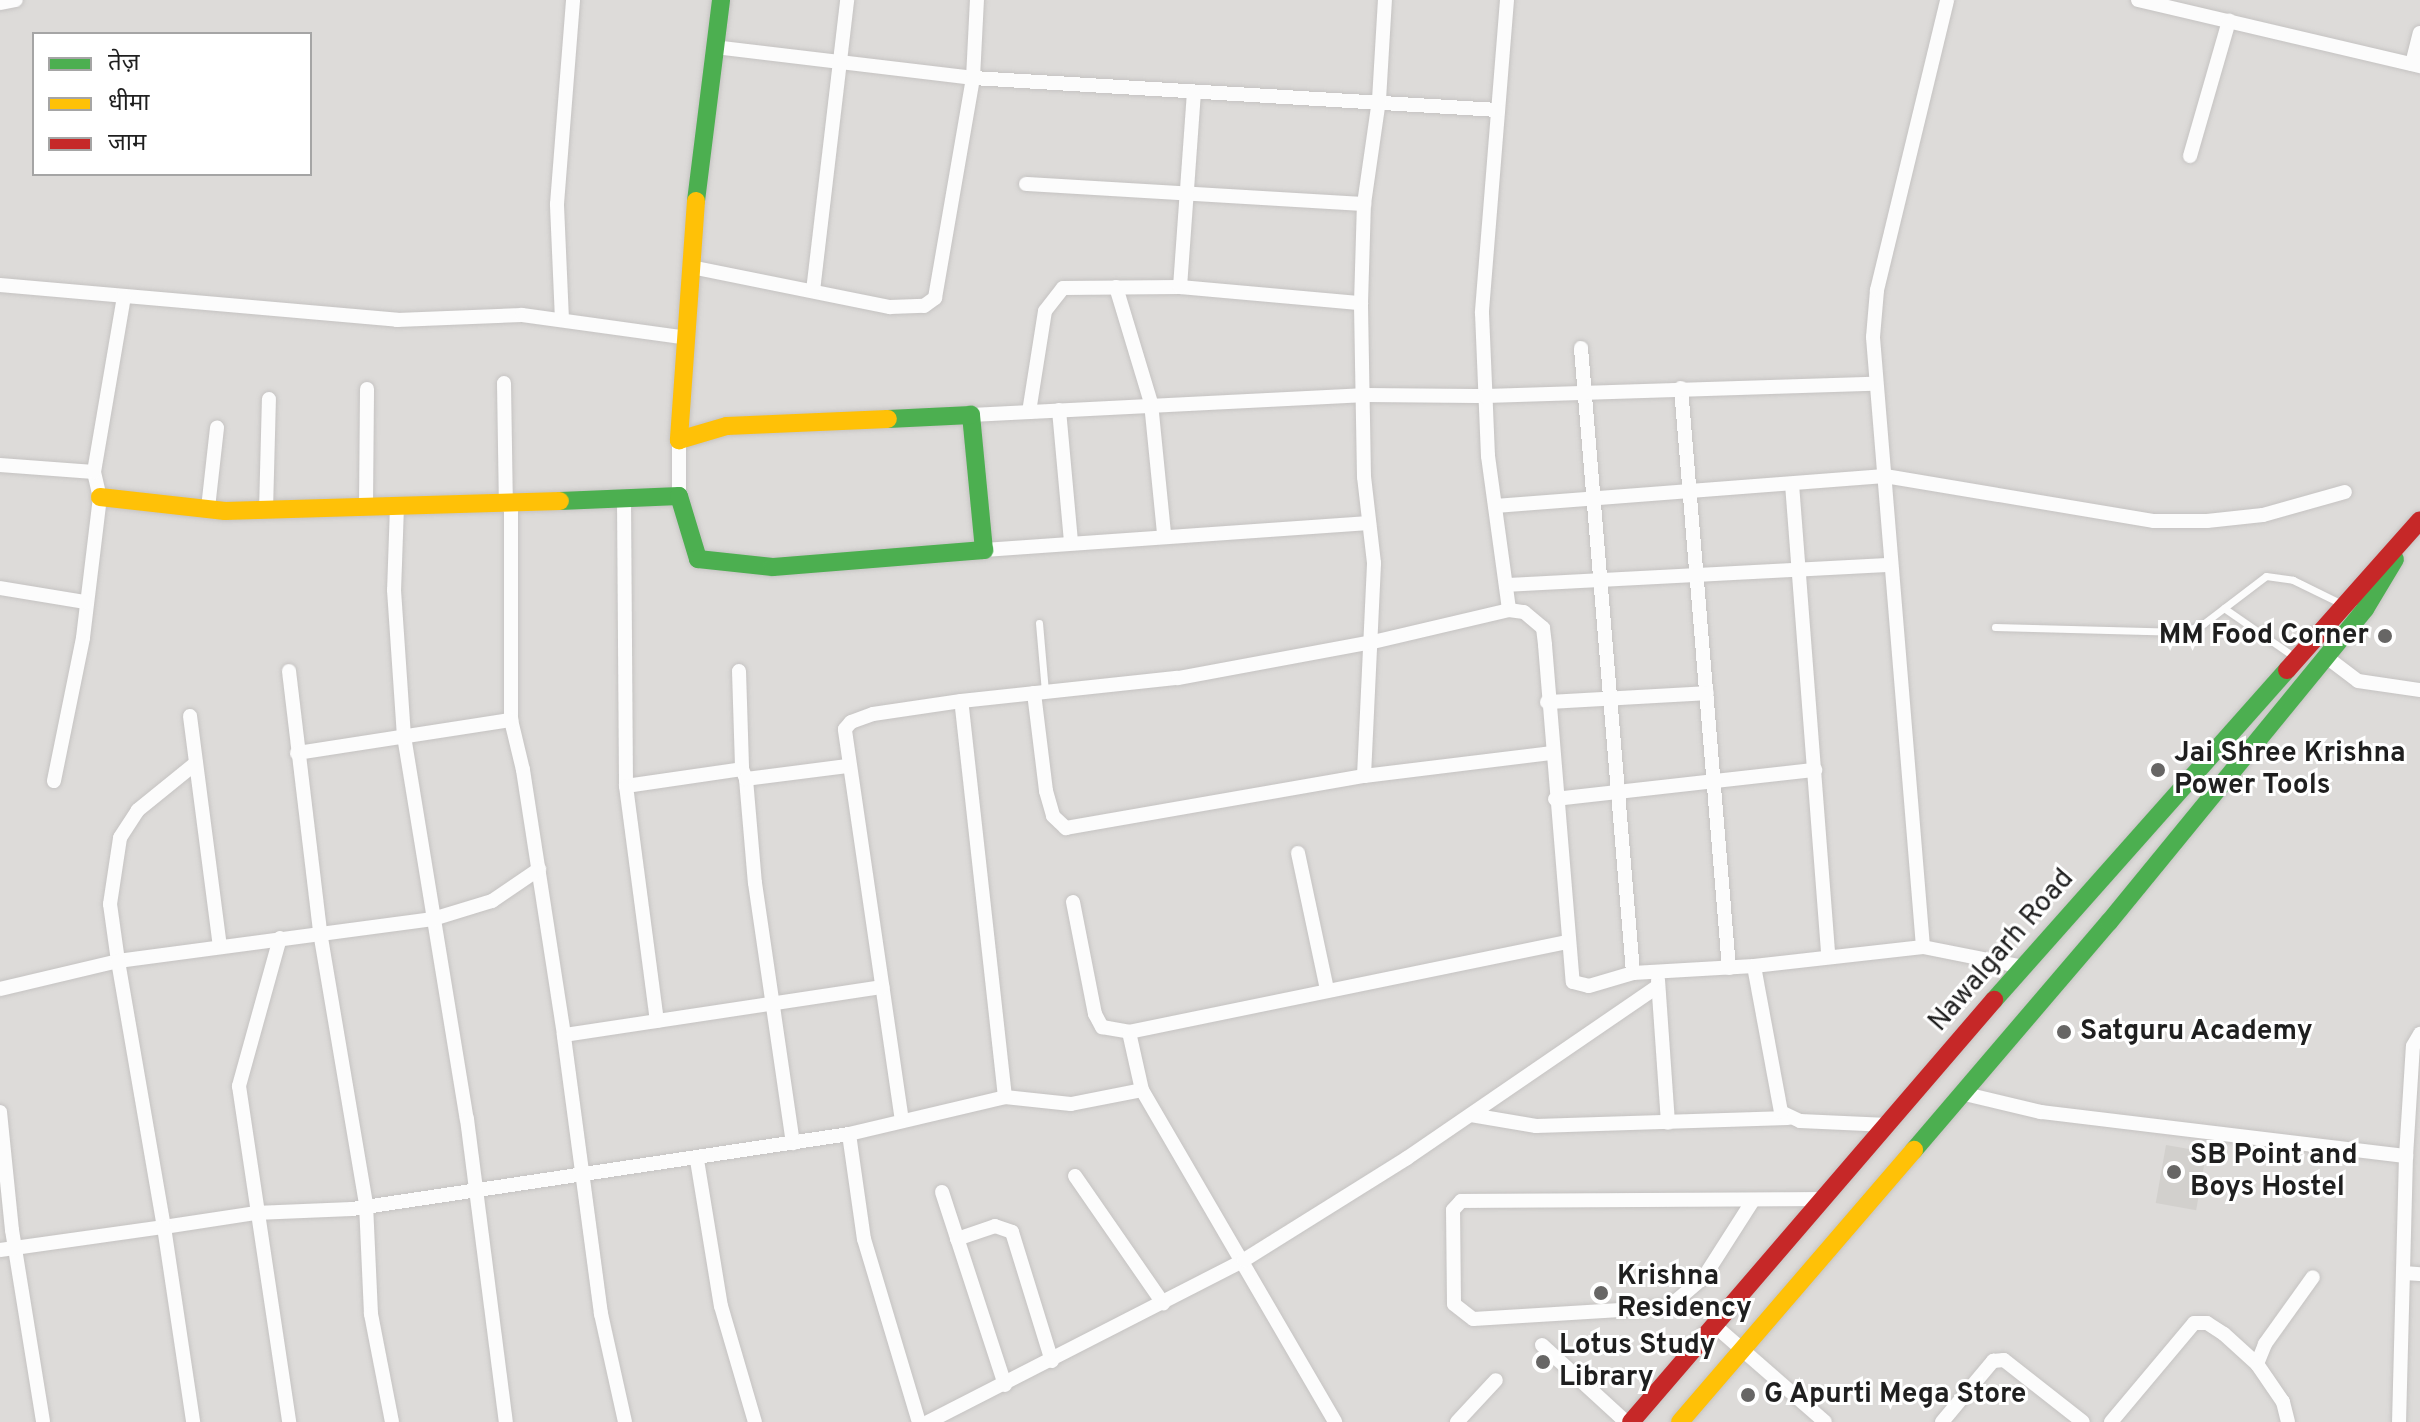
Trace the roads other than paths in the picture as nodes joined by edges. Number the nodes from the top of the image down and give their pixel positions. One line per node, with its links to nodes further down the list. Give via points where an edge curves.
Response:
1 (16, 0): 10 (street)
2 (573, 0): 31 (street, via 557,204)
3 (721, 0): 13 (street)
4 (847, 0): 14 (street)
5 (977, 0): 16 (street)
6 (1385, 0): 18 (street)
7 (1507, 0): 19 (street)
8 (1947, 0): 35 (street, via 1877,290)
9 (2138, 0): 11 (street)
10 (0, 3)
11 (2229, 21): 15 (street); 20 (street)
12 (2420, 33): 15 (street)
13 (714, 47): 14 (street); 24 (street)
14 (841, 64): 16 (street); 28 (street)
15 (2416, 65)
16 (973, 78): 17 (street); 28 (street, via 935,298 907,308)
17 (1194, 94): 18 (street); 22 (street)
18 (1379, 100): 19 (street); 23 (street)
19 (1498, 110): 40 (street, via 1482,313)
20 (2190, 156)
21 (1026, 184): 22 (street)
22 (1187, 192): 23 (street); 27 (street)
23 (1364, 204): 30 (street)
24 (691, 267): 28 (street); 32 (street)
25 (0, 285): 29 (street)
26 (1116, 287): 27 (street); 42 (street); 44 (street, via 1063,288 1054,296 1045,311)
27 (1180, 287): 30 (street)
28 (813, 291)
29 (124, 297): 31 (street, via 397,320 522,315); 49 (street)
30 (1361, 303): 39 (street)
31 (562, 320): 32 (street)
32 (687, 338): 47 (street)
33 (1581, 348): 38 (street)
34 (504, 383): 58 (street)
35 (1874, 384): 36 (street); 50 (street)
36 (1681, 388): 38 (street); 52 (street)
37 (367, 389): 59 (street)
38 (1585, 392): 40 (street); 56 (street)
39 (1366, 395): 40 (street); 42 (street); 65 (street)
40 (1485, 396): 61 (street)
41 (269, 399): 63 (street)
42 (1151, 403): 43 (street); 66 (street)
43 (1059, 410): 44 (street); 67 (street)
44 (1029, 412): 45 (street)
45 (971, 415): 47 (street, via 727,426); 69 (street)
46 (217, 428): 62 (street)
47 (679, 440): 54 (street)
48 (0, 465): 49 (street)
49 (94, 472): 55 (street)
50 (1885, 476): 51 (street); 53 (street, via 2154,521 2263,515); 70 (street)
51 (1792, 484): 52 (street); 71 (street)
52 (1689, 492): 56 (street); 72 (street)
53 (2345, 492)
54 (679, 496): 57 (street); 69 (street, via 698,559 773,567)
55 (100, 497): 62 (street); 76 (street)
56 (1593, 497): 61 (street); 73 (street)
57 (624, 499): 58 (street); 105 (street)
58 (509, 504): 60 (street); 94 (street)
59 (366, 506): 60 (street); 63 (street)
60 (397, 506): 95 (street, via 394,590)
61 (1495, 506): 74 (street)
62 (208, 508): 63 (street)
63 (266, 511)
64 (2420, 520): 68 (street, Nawalgarh Road)
65 (1369, 523): 66 (street); 82 (street)
66 (1164, 533): 67 (street)
67 (1071, 542): 69 (street)
68 (2401, 543): 77 (street, Nawalgarh Road); 83 (street, via 2381,587)
69 (984, 550)
70 (1889, 565): 71 (street); 116 (street)
71 (1798, 567): 72 (street); 100 (street)
72 (1696, 574): 73 (street); 89 (street)
73 (1599, 579): 74 (street); 90 (street)
74 (1506, 585): 79 (street)
75 (0, 588): 76 (street)
76 (85, 602): 103 (street)
77 (2342, 604): 78 (lane, via 2293,580 2266,576); 84 (street, Nawalgarh Road)
78 (2224, 608): 81 (lane, via 2203,624 2163,634); 84 (lane)
79 (1509, 610): 82 (street); 92 (street, via 1535,618 1543,628)
80 (1039, 623): 88 (lane)
81 (1995, 627)
82 (1373, 642): 88 (street, via 1178,678); 102 (street)
83 (2325, 656): 87 (street, via 2358,681); 133 (street)
84 (2294, 657): 120 (street, Nawalgarh Road)
85 (289, 671): 96 (street)
86 (739, 671): 101 (street)
87 (2420, 690)
88 (1039, 692): 91 (street); 102 (street, via 1046,791 1053,816 1066,828)
89 (1707, 693): 90 (street); 104 (street)
90 (1609, 699): 92 (street); 106 (street)
91 (961, 701): 99 (street, via 851,722 845,729); 134 (street)
92 (1547, 702): 97 (street)
93 (190, 716): 98 (street)
94 (511, 720): 95 (street); 109 (street)
95 (404, 736): 96 (street); 111 (street)
96 (297, 753): 112 (street)
97 (1551, 753): 102 (street); 107 (street)
98 (196, 763): 115 (street); 118 (street, via 138,810 120,838 110,904)
99 (848, 766): 101 (street); 124 (street)
100 (1815, 770): 104 (street); 117 (street)
101 (744, 774): 105 (street); 127 (street)
102 (1364, 776)
103 (54, 781)
104 (1716, 784): 106 (street); 121 (street)
105 (626, 786): 128 (street)
106 (1617, 794): 107 (street); 122 (street)
107 (1555, 799): 114 (street)
108 (1298, 853): 126 (street)
109 (539, 869): 111 (street, via 492,901); 131 (street)
110 (1073, 902): 129 (street, via 1095,1014 1102,1027)
111 (433, 919): 112 (street); 147 (street, via 467,1119)
112 (320, 932): 113 (street); 151 (street)
113 (280, 938): 115 (street); 152 (street, via 239,1086)
114 (1567, 942): 122 (street, via 1570,976 1580,986); 126 (street)
115 (220, 946): 118 (street)
116 (1923, 947): 117 (street); 120 (street)
117 (1828, 957): 119 (street)
118 (118, 961): 125 (street); 153 (street)
119 (1754, 966): 121 (street); 137 (street, via 1778,1102)
120 (2023, 967): 140 (street, Nawalgarh Road)
121 (1729, 968): 123 (street)
122 (1633, 973): 123 (street)
123 (1658, 979): 136 (street); 139 (street)
124 (882, 987): 127 (street); 138 (street)
125 (0, 989)
126 (1327, 990): 129 (street)
127 (775, 1002): 128 (street); 142 (street)
128 (657, 1021): 131 (street)
129 (1129, 1032): 132 (street)
130 (2420, 1034): 143 (street, via 2413,1046)
131 (564, 1035): 146 (street)
132 (1142, 1090): 134 (street, via 1071,1104); 157 (street)
133 (1961, 1093): 143 (street, via 2041,1112); 164 (street)
134 (1005, 1097): 138 (street)
135 (0, 1112): 155 (street)
136 (1471, 1115): 139 (street, via 1536,1126); 157 (street)
137 (1788, 1118): 139 (street); 140 (street)
138 (902, 1121): 141 (street)
139 (1668, 1123)
140 (1888, 1125): 149 (street, Nawalgarh Road)
141 (849, 1134): 142 (street); 176 (street, via 864,1239)
142 (793, 1143): 144 (street)
143 (2406, 1156): 158 (street)
144 (697, 1160): 146 (street); 175 (street, via 721,1306)
145 (1075, 1176): 161 (street)
146 (585, 1177): 147 (street); 174 (street, via 601,1314)
147 (473, 1188): 151 (street); 173 (street)
148 (942, 1192): 154 (street)
149 (1823, 1199): 150 (street); 162 (street, Nawalgarh Road)
150 (1752, 1202): 150 (street, via 1461,1201 1453,1210 1454,1304 1473,1319 1529,1320 1669,1307 1704,1277)
151 (366, 1204): 152 (street); 172 (street, via 371,1314)
152 (255, 1213): 153 (street); 171 (street)
153 (164, 1227): 155 (street); 170 (street)
154 (957, 1239): 165 (street, via 995,1226 1012,1232); 168 (street)
155 (15, 1247): 156 (street); 169 (street)
156 (0, 1250)
157 (1244, 1260): 161 (street); 178 (street)
158 (2404, 1273): 159 (street); 187 (street)
159 (2420, 1274)
160 (2313, 1277): 166 (street, via 2265,1344)
161 (1163, 1303): 165 (street)
162 (1714, 1325): 164 (street); 180 (street, Nawalgarh Road)
163 (1542, 1345): 180 (street)
164 (1743, 1350): 181 (street); 182 (street)
165 (1052, 1361): 168 (street)
166 (2257, 1364): 185 (street, via 2215,1329 2194,1323); 186 (street, via 2283,1402)
167 (1496, 1380): 179 (street)
168 (1005, 1385): 177 (street)
169 (43, 1422)
170 (193, 1422)
171 (289, 1422)
172 (392, 1422)
173 (506, 1422)
174 (625, 1422)
175 (755, 1422)
176 (919, 1422)
177 (928, 1422)
178 (1335, 1422)
179 (1457, 1422)
180 (1628, 1422)
181 (1680, 1422)
182 (1825, 1422)
183 (1942, 1422): 184 (street, via 1979,1375 1993,1361 2004,1360)
184 (2083, 1422)
185 (2111, 1422)
186 (2288, 1422)
187 (2399, 1422)

